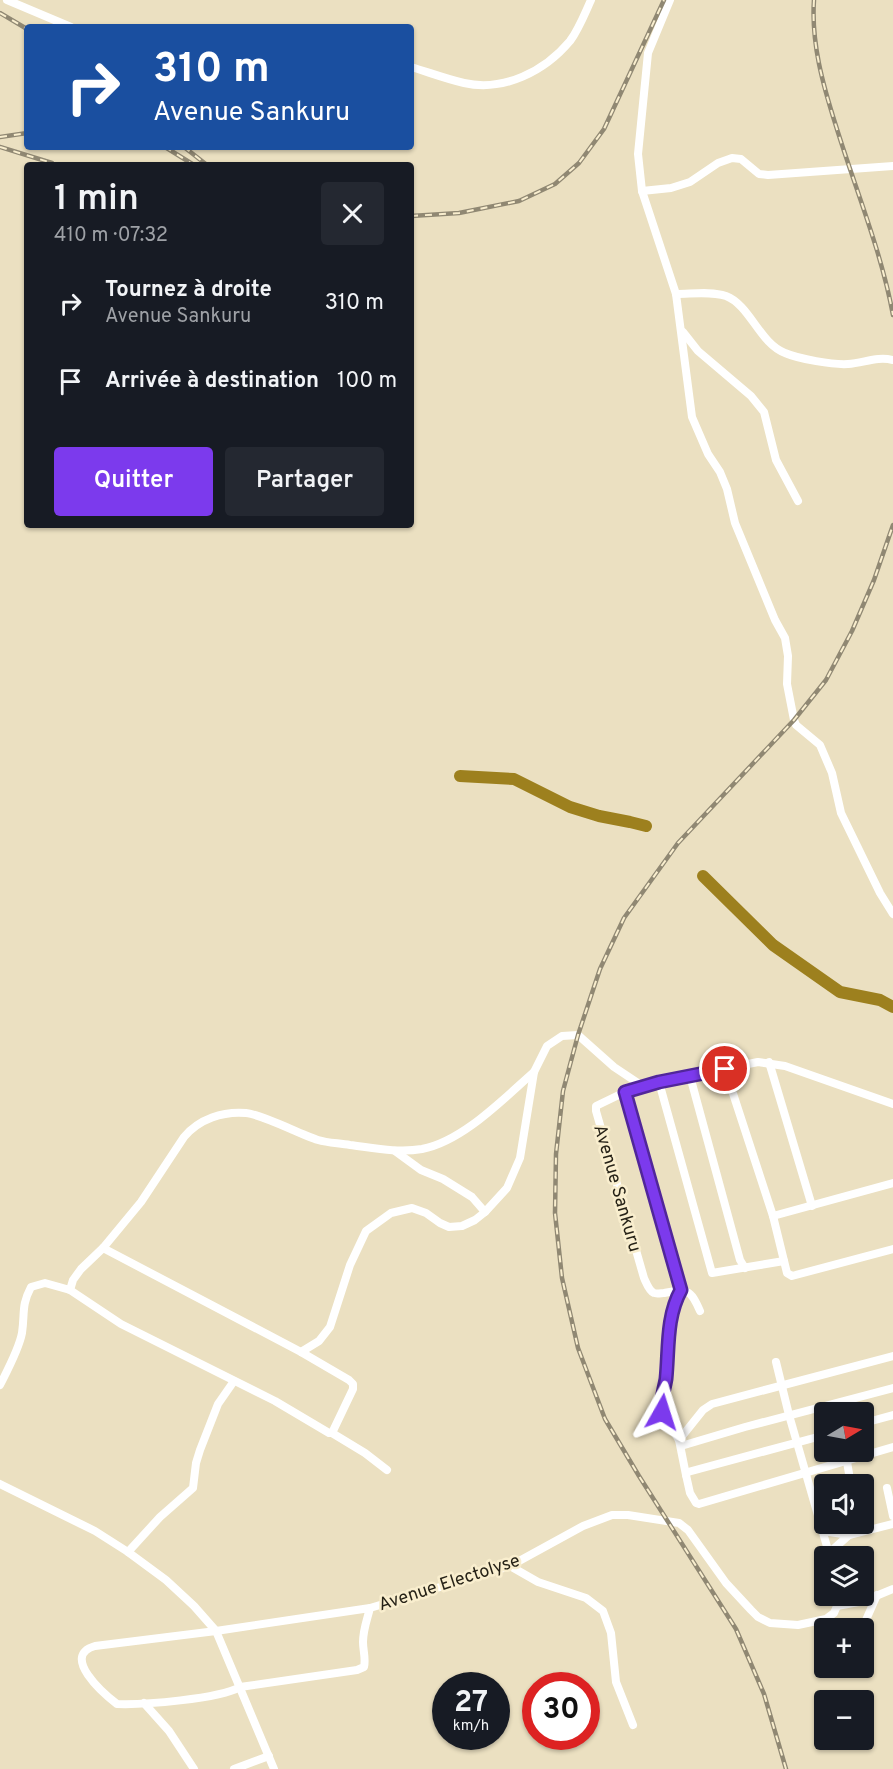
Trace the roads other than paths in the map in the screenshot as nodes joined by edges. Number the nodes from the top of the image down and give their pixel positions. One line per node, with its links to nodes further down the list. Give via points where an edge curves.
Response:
1 (6, 0): 4 (street)
2 (591, 0): 5 (street, via 570,40 539,70 519,79 466,84)
3 (670, 0): 7 (street, via 648,53 638,154)
4 (64, 24)
5 (414, 68)
6 (893, 166): 7 (street, via 768,175 732,158 690,182)
7 (642, 190): 8 (street)
8 (676, 294): 9 (street); 10 (street, via 729,297 776,349 786,354 846,364 878,357)
9 (682, 331): 11 (street, via 764,412 776,460); 12 (street, via 692,417 728,489 735,523 785,638 787,684 794,720 820,745 832,773 841,813)
10 (893, 360)
11 (798, 501)
12 (893, 914)
13 (769, 1062): 14 (street, Avenue Sankuru); 20 (street, Avenue Sankuru); 23 (street)
14 (725, 1069): 16 (street, Avenue Sankuru); 25 (street)
15 (534, 1072): 18 (street, via 547,1046 562,1036 578,1035); 21 (street, via 474,1123 448,1139 423,1148); 24 (street, via 520,1158 507,1188)
16 (690, 1076): 17 (street, Avenue Sankuru); 29 (street)
17 (659, 1082): 18 (street, Avenue Sankuru); 29 (street, via 709,1268 715,1274)
18 (644, 1087): 19 (street, Avenue Sankuru)
19 (625, 1092): 31 (street); 31 (street, Avenue Sankuru, via 600,1103 596,1111 644,1278 654,1293)
20 (893, 1104)
21 (395, 1151): 24 (street, via 472,1197); 26 (street, via 320,1141 247,1113 202,1121 184,1137 141,1202)
22 (893, 1183): 23 (street)
23 (812, 1206): 25 (street)
24 (485, 1212): 33 (street, via 462,1226 449,1227 412,1208 391,1213 366,1231 350,1265 330,1327 320,1341)
25 (772, 1216): 28 (street)
26 (103, 1248): 30 (street, via 81,1269); 33 (street)
27 (893, 1249): 28 (street, via 792,1276)
28 (784, 1261): 29 (street)
29 (745, 1268)
30 (70, 1290): 36 (street, via 121,1324); 38 (street, via 45,1283 31,1287 23,1301 19,1345)
31 (681, 1290): 32 (street, via 691,1293); 45 (street, via 671,1318 660,1399 662,1412)
32 (700, 1311)
33 (301, 1352): 43 (street, via 353,1384)
34 (893, 1356): 37 (street)
35 (776, 1362): 37 (street)
36 (234, 1381): 43 (street); 63 (street, via 218,1404 196,1463 193,1488)
37 (780, 1384): 40 (street); 45 (street, via 712,1404 703,1410)
38 (0, 1385)
39 (893, 1388): 40 (street)
40 (789, 1415): 45 (street); 46 (street)
41 (893, 1415): 42 (street)
42 (874, 1420)
43 (332, 1433): 50 (street)
44 (814, 1438): 46 (street)
45 (680, 1443): 53 (street)
46 (797, 1443): 51 (street); 53 (street)
47 (893, 1447): 48 (street)
48 (874, 1453)
49 (847, 1462): 51 (street); 52 (street)
50 (387, 1470)
51 (806, 1472): 53 (street, via 699,1504 690,1493); 56 (street)
52 (849, 1474)
53 (686, 1475)
54 (0, 1484): 63 (street, via 95,1531)
55 (887, 1488): 57 (street)
56 (814, 1500)
57 (893, 1516)
58 (893, 1524): 59 (street)
59 (874, 1526)
60 (842, 1534): 61 (street)
61 (849, 1535): 62 (street)
62 (838, 1546)
63 (128, 1552): 71 (street, via 166,1580)
64 (510, 1566): 68 (street, Avenue Electolyse, via 583,1526 612,1515 647,1517 679,1523 688,1530 726,1583 758,1617 770,1623 798,1625 826,1619); 69 (street, Avenue Electolyse); 74 (street, via 538,1582 586,1598 603,1611 611,1633 616,1682)
65 (893, 1589): 66 (street)
66 (878, 1594): 67 (street); 70 (street)
67 (874, 1596)
68 (837, 1606)
69 (370, 1608): 71 (street, Avenue Electolyse); 72 (street, Avenue Electolyse, via 363,1644 364,1667)
70 (867, 1618)
71 (216, 1631): 72 (street); 73 (street, Avenue Electolyse, via 86,1650 81,1658 85,1672 108,1698 117,1704)
72 (240, 1687): 73 (street, Avenue Electolyse, via 222,1694); 75 (street)
73 (144, 1703): 76 (street, via 169,1731)
74 (633, 1725)
75 (269, 1756): 77 (street); 78 (street)
76 (194, 1769)
77 (234, 1769)
78 (274, 1769)

